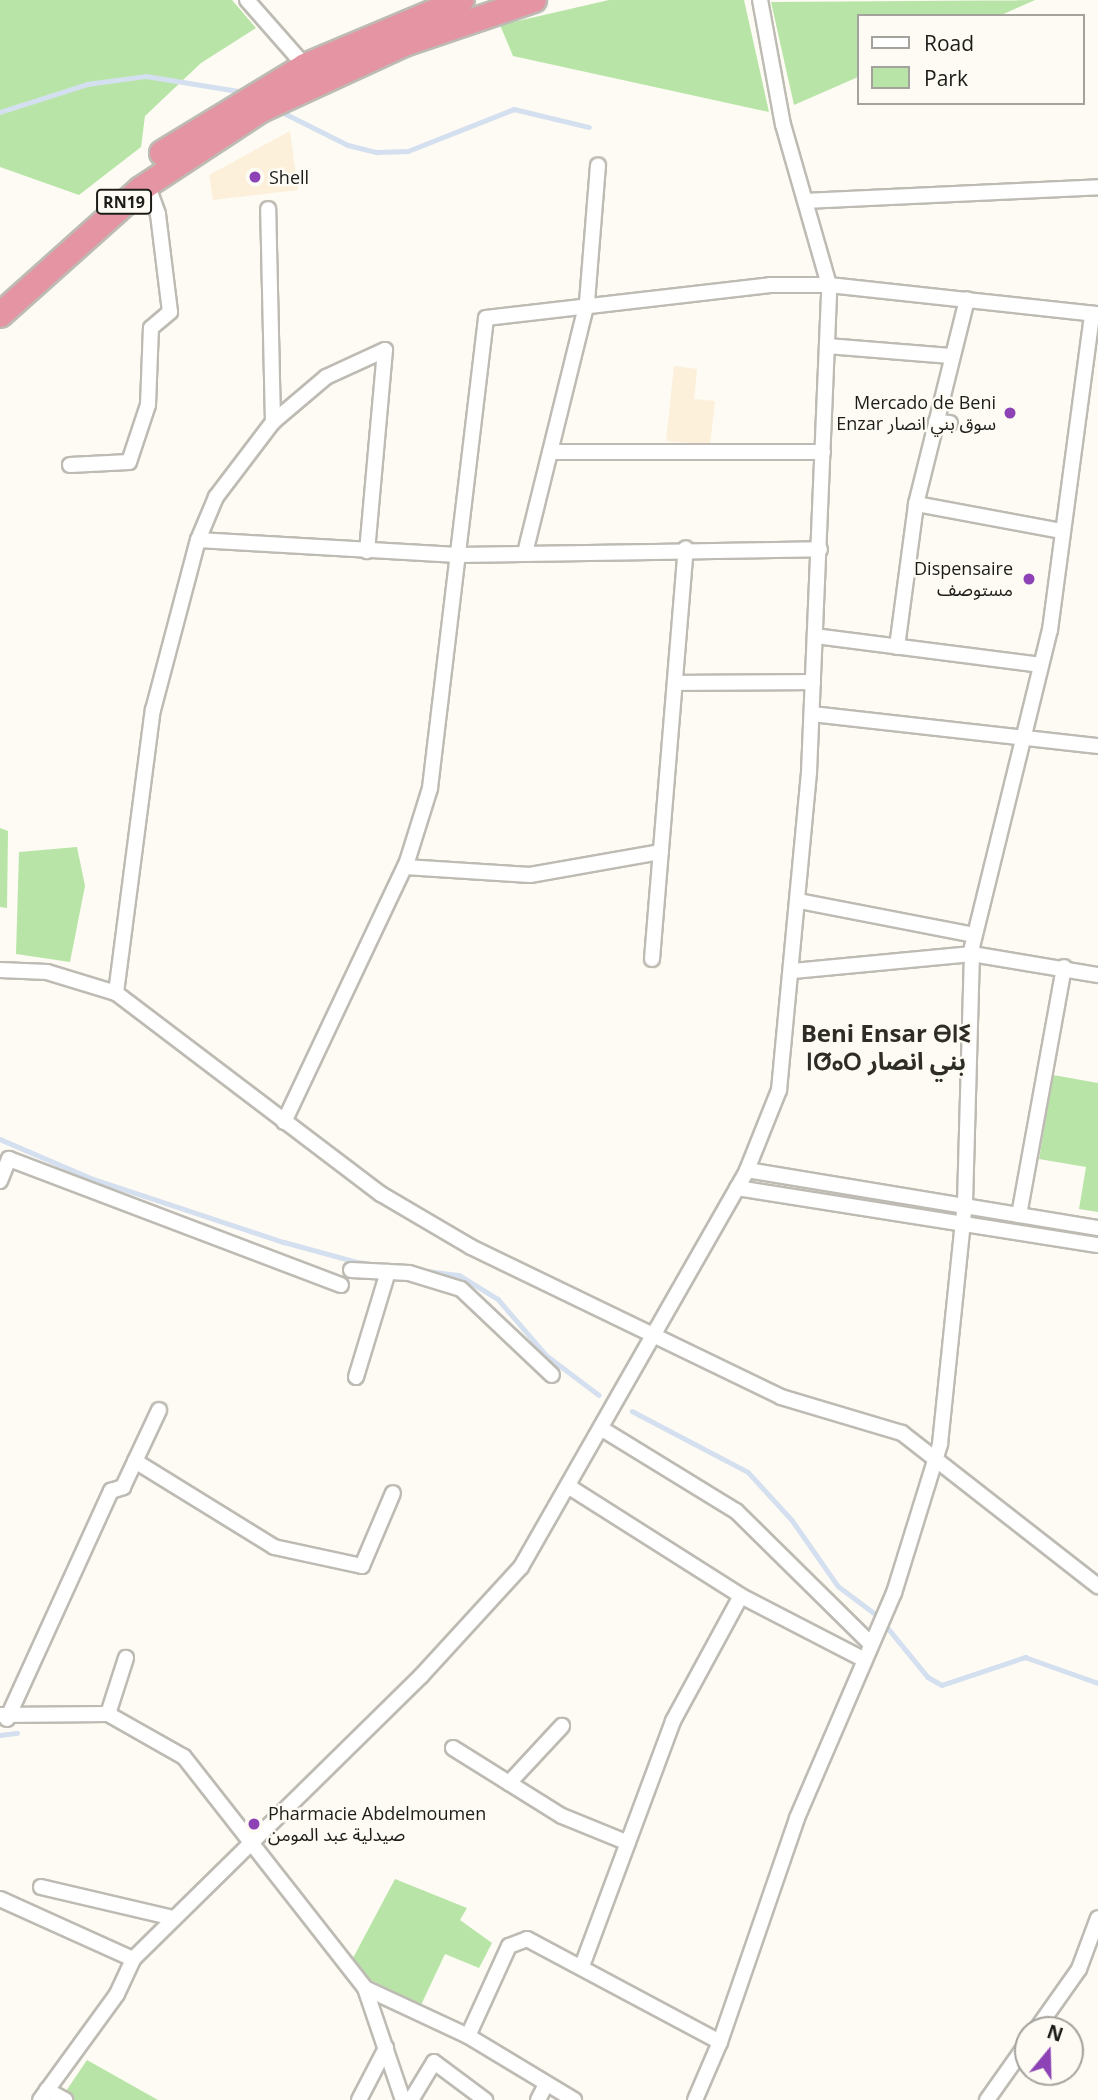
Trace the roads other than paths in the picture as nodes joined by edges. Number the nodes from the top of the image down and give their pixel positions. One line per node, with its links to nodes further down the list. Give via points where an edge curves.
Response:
1 (247, 0): 5 (street)
2 (462, 0): 5 (highway, RN19)
3 (534, 0): 6 (highway, RN19)
4 (760, 0): 11 (street, via 783,125)
5 (305, 66): 6 (highway, RN19)
6 (283, 88): 7 (highway, RN19)
7 (254, 103): 9 (highway, RN19); 14 (highway, RN19, via 109,193)
8 (598, 165): 16 (street)
9 (147, 184): 18 (highway, RN19); 24 (street, via 158,214 170,312 151,328 148,405 129,462)
10 (1098, 187): 11 (street)
11 (806, 201): 13 (street)
12 (268, 209): 21 (street)
13 (829, 285): 15 (street); 16 (street); 19 (street)
14 (0, 292)
15 (967, 299): 17 (street); 20 (street)
16 (587, 302): 22 (street); 32 (street, via 486,318)
17 (1095, 314): 26 (street)
18 (0, 315)
19 (827, 346): 20 (street); 23 (street)
20 (951, 356): 25 (street, via 943,422)
21 (273, 422): 27 (street, via 216,497); 30 (street, via 326,377 385,350)
22 (550, 452): 23 (street); 31 (street)
23 (823, 452): 29 (street)
24 (69, 465)
25 (916, 504): 26 (street); 34 (street)
26 (1060, 531): 35 (street)
27 (198, 540): 30 (street); 51 (street, via 153,710)
28 (686, 548): 29 (street); 31 (street); 36 (street)
29 (820, 550): 33 (street)
30 (367, 551): 32 (street)
31 (525, 553): 32 (street)
32 (458, 555): 42 (street, via 430,788)
33 (816, 636): 34 (street); 37 (street)
34 (897, 647): 35 (street)
35 (1040, 665): 39 (street)
36 (675, 682): 37 (street); 41 (street)
37 (813, 682): 38 (street)
38 (812, 714): 39 (street); 43 (street)
39 (1021, 737): 40 (street); 44 (street)
40 (1098, 746)
41 (661, 852): 42 (street, via 530,875); 46 (street)
42 (405, 867): 52 (street)
43 (799, 901): 44 (street); 49 (street)
44 (974, 935): 45 (street)
45 (972, 954): 47 (street); 49 (street); 56 (street)
46 (652, 959)
47 (1064, 967): 50 (street); 57 (street)
48 (0, 970): 51 (street, via 59,974)
49 (793, 971): 53 (street, via 779,1090)
50 (1098, 975)
51 (116, 993): 52 (street)
52 (284, 1122): 64 (street, via 381,1194 460,1240)
53 (747, 1170): 55 (street); 56 (street)
54 (0, 1181): 63 (street, via 9,1159)
55 (737, 1188): 58 (street); 64 (street)
56 (965, 1203): 57 (street); 58 (street)
57 (1019, 1215): 59 (street)
58 (962, 1224): 60 (street); 69 (street)
59 (1098, 1228)
60 (1098, 1245)
61 (351, 1270): 62 (street)
62 (388, 1272): 65 (street, via 461,1289); 66 (street)
63 (341, 1284)
64 (653, 1333): 68 (street); 69 (street, via 781,1397 902,1433)
65 (552, 1375)
66 (356, 1377)
67 (159, 1410): 70 (street)
68 (602, 1429): 71 (street); 75 (street, via 736,1511)
69 (936, 1460): 73 (street); 75 (street, via 885,1614)
70 (135, 1461): 72 (street, via 274,1547 362,1566); 79 (street, via 123,1487 111,1491)
71 (571, 1488): 74 (street); 83 (street, via 521,1567 421,1676)
72 (393, 1493)
73 (1098, 1586)
74 (741, 1596): 77 (street); 84 (street, via 673,1721)
75 (872, 1638): 77 (street)
76 (125, 1658): 78 (street)
77 (861, 1658): 94 (street, via 797,1818)
78 (108, 1714): 79 (street); 83 (street, via 184,1757)
79 (4, 1717)
80 (562, 1726): 82 (street)
81 (453, 1748): 82 (street)
82 (509, 1783): 84 (street, via 562,1816)
83 (249, 1841): 87 (street); 91 (street)
84 (628, 1843): 90 (street)
85 (41, 1887): 87 (street)
86 (0, 1899): 89 (street)
87 (173, 1918): 89 (street)
88 (1098, 1918): 92 (street, via 1079,1969)
89 (133, 1959): 98 (street, via 117,1994)
90 (582, 1966): 93 (street, via 527,1939 516,1940); 94 (street)
91 (365, 1988): 93 (street); 95 (street)
92 (1046, 2016)
93 (468, 2036): 97 (street)
94 (720, 2042): 106 (street)
95 (386, 2048): 100 (street); 101 (street)
96 (1014, 2062): 107 (street)
97 (546, 2084): 104 (street); 105 (street)
98 (43, 2097): 99 (street)
99 (65, 2100)
100 (359, 2100)
101 (403, 2100)
102 (411, 2100): 103 (street, via 434,2062)
103 (485, 2100)
104 (538, 2100)
105 (574, 2100)
106 (695, 2100)
107 (987, 2100)

